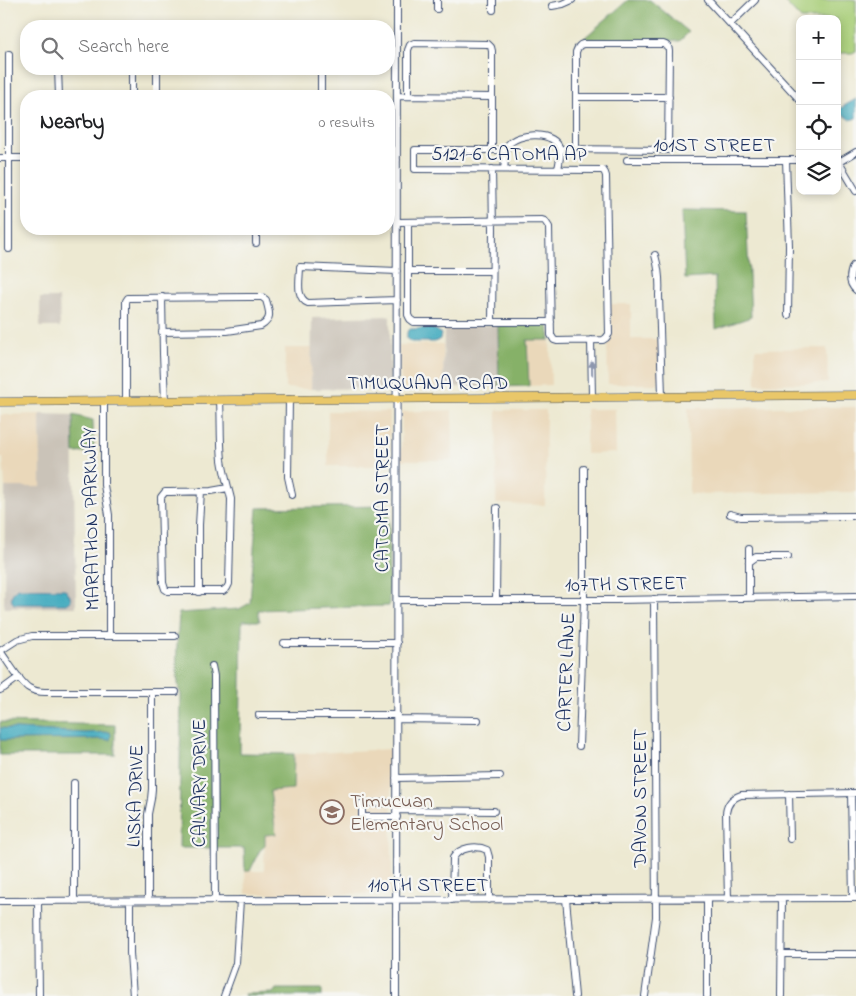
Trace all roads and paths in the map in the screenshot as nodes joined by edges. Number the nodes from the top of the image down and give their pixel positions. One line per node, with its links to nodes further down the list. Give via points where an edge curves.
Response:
1 (397, 0): 20 (street, CATOMA STREET)
2 (437, 0): 8 (street)
3 (493, 0): 9 (street)
4 (572, 0): 7 (street)
5 (708, 0): 10 (street)
6 (754, 0): 10 (street)
7 (552, 6)
8 (437, 9)
9 (493, 10)
10 (730, 24): 22 (street)
11 (9, 54): 32 (street)
12 (58, 75): 16 (street)
13 (132, 75): 17 (street)
14 (157, 75): 18 (street)
15 (321, 75): 19 (street)
16 (59, 90)
17 (132, 90)
18 (157, 90)
19 (322, 90)
20 (397, 96): 21 (street); 35 (street, CATOMA STREET)
21 (408, 96): 23 (street); 23 (street, via 410,45 432,43 488,44 492,51)
22 (796, 96)
23 (492, 97): 26 (street)
24 (669, 97): 25 (street); 25 (street, via 669,47 666,45 583,44 576,52); 29 (street, via 668,150)
25 (576, 98): 29 (street)
26 (492, 150): 27 (street); 40 (street, 5121-6 CATOMA AP, via 415,150 415,169)
27 (506, 150): 28 (street, via 517,138 538,135 553,140); 41 (street)
28 (560, 150): 29 (street); 42 (street)
29 (576, 150)
30 (856, 152): 34 (street)
31 (0, 158): 32 (street)
32 (9, 158): 33 (street); 49 (street)
33 (20, 158)
34 (841, 159)
35 (397, 160): 44 (street, CATOMA STREET)
36 (627, 160): 37 (street, 101ST STREET)
37 (786, 160): 38 (street, 101ST STREET); 58 (street)
38 (796, 160)
39 (841, 165): 43 (street)
40 (492, 169): 41 (street, 5121-6 CATOMA AP); 46 (street)
41 (504, 169): 42 (street, 5121-6 CATOMA AP)
42 (558, 169): 62 (street, 5121-6 CATOMA AP, via 599,169 606,176 609,334 603,340)
43 (856, 191)
44 (397, 222): 45 (street, 5121-6 CATOMA AP); 52 (street, CATOMA STREET)
45 (408, 222): 46 (street, 5121-6 CATOMA AP); 53 (street)
46 (493, 222): 54 (street); 60 (street, 5121-6 CATOMA AP, via 542,220 547,224)
47 (256, 235): 48 (street)
48 (256, 243)
49 (9, 249)
50 (655, 255): 64 (street, via 660,281)
51 (853, 266): 55 (street, via 850,279)
52 (397, 271): 57 (street, CATOMA STREET); 57 (street, via 300,267 300,295 308,303)
53 (408, 271): 54 (street); 59 (street, via 408,315 414,322)
54 (492, 271): 59 (street)
55 (856, 290)
56 (162, 297): 61 (street); 61 (street, via 262,297 269,313 268,321 261,326 227,331); 70 (street, via 126,299)
57 (397, 300): 66 (street, CATOMA STREET)
58 (788, 315)
59 (492, 322): 60 (street)
60 (551, 322): 62 (street, 5121-6 CATOMA AP, via 554,340)
61 (162, 332): 71 (street)
62 (591, 340): 65 (street, one-way to 62)
63 (856, 395): 64 (main road, TIMUQUANA ROAD)
64 (662, 396): 65 (main road, TIMUQUANA ROAD)
65 (592, 397): 66 (main road, TIMUQUANA ROAD)
66 (397, 398): 67 (main road, TIMUQUANA ROAD); 87 (street, CATOMA STREET)
67 (289, 399): 68 (main road, TIMUQUANA ROAD); 76 (street, via 288,477)
68 (220, 400): 71 (main road, TIMUQUANA ROAD); 74 (street, via 222,463)
69 (104, 401): 70 (main road, TIMUQUANA ROAD); 72 (main road, TIMUQUANA ROAD); 90 (street, MARATHON PARKWAY, via 104,485 109,515)
70 (126, 401): 71 (main road, TIMUQUANA ROAD)
71 (165, 401)
72 (0, 402)
73 (584, 468): 89 (street, CARTER LANE)
74 (228, 488): 75 (street); 83 (street, via 230,584 222,591)
75 (200, 491): 83 (street); 83 (street, via 165,492 162,496 163,586 172,592)
76 (292, 496)
77 (496, 508): 88 (street)
78 (730, 514): 79 (street, via 741,517)
79 (856, 516)
80 (749, 548): 82 (street)
81 (788, 557): 82 (street, via 756,557)
82 (749, 562): 85 (street)
83 (198, 592)
84 (856, 596): 85 (street, 107TH STREET)
85 (748, 598): 86 (street, 107TH STREET)
86 (654, 599): 89 (street, 107TH STREET); 114 (street, DAVON STREET)
87 (397, 600): 88 (street, 107TH STREET); 93 (street, CATOMA STREET)
88 (496, 600): 89 (street, 107TH STREET)
89 (584, 600): 103 (street, CARTER LANE)
90 (109, 636): 91 (street); 94 (street, via 32,636 17,640)
91 (175, 636)
92 (284, 643): 93 (street)
93 (397, 643): 101 (street, CATOMA STREET)
94 (0, 651): 96 (street)
95 (212, 666): 119 (street, CALVARY DRIVE)
96 (19, 678): 97 (street); 98 (street, via 29,688 45,692)
97 (0, 690)
98 (152, 692): 99 (street); 118 (street, LISKA DRIVE)
99 (176, 692)
100 (259, 715): 101 (street)
101 (397, 717): 102 (street); 105 (street, CATOMA STREET)
102 (478, 720)
103 (579, 746)
104 (500, 776): 105 (street)
105 (396, 778): 109 (street, CATOMA STREET)
106 (74, 784): 126 (street)
107 (854, 793): 108 (street); 112 (street)
108 (789, 794): 111 (street); 116 (street, via 741,795 731,800 726,809)
109 (396, 810): 109 (street, via 362,803 362,817); 110 (street); 121 (street, CATOMA STREET)
110 (494, 811)
111 (790, 839)
112 (854, 898): 117 (street, 110TH STREET)
113 (566, 899): 114 (street, 110TH STREET); 123 (street, 110TH STREET); 134 (street)
114 (656, 899): 115 (street, 110TH STREET); 135 (street, DAVON STREET)
115 (707, 899): 116 (street, 110TH STREET); 136 (street)
116 (728, 899): 117 (street, 110TH STREET)
117 (782, 899): 128 (street)
118 (148, 900): 119 (street, 110TH STREET); 127 (street, 110TH STREET)
119 (215, 900): 120 (street, 110TH STREET)
120 (240, 900): 121 (street, 110TH STREET); 132 (street, via 236,963)
121 (396, 900): 122 (street, 110TH STREET); 133 (street, CATOMA STREET)
122 (452, 900): 123 (street, 110TH STREET); 123 (street, via 455,853 479,848 488,853)
123 (489, 900)
124 (0, 901): 125 (street, 110TH STREET)
125 (38, 901): 126 (street, 110TH STREET); 130 (street)
126 (74, 901): 127 (street, 110TH STREET)
127 (130, 901): 131 (street)
128 (781, 954): 129 (street); 137 (street)
129 (856, 954)
130 (38, 996)
131 (133, 996)
132 (224, 996)
133 (396, 996)
134 (576, 996)
135 (645, 996)
136 (707, 996)
137 (781, 996)

